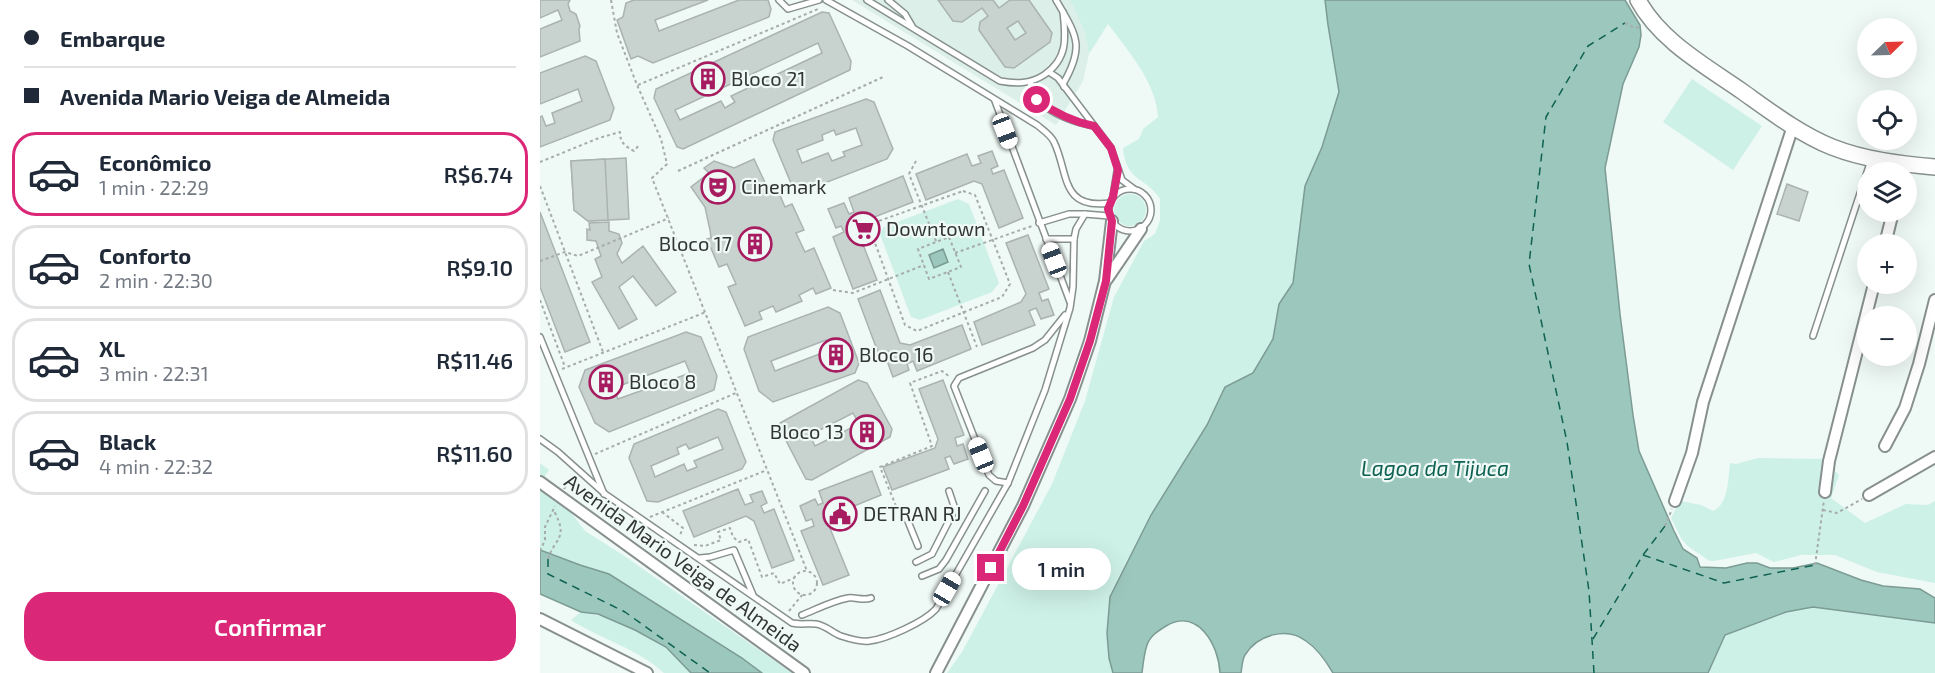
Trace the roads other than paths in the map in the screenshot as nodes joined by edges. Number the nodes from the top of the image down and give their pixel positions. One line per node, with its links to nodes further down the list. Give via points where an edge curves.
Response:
1 (779, 0): 2 (lane, via 788,9)
2 (819, 0)
3 (867, 0): 9 (lane)
4 (888, 0): 9 (lane, via 905,14)
5 (1056, 0): 8 (lane)
6 (1638, 0): 15 (main road, via 1674,42)
7 (829, 2): 13 (lane)
8 (1063, 12): 10 (lane, via 1063,50); 12 (lane, via 1077,48)
9 (912, 28): 11 (lane, via 1000,81)
10 (1049, 72): 11 (lane); 12 (lane)
11 (1030, 82): 14 (lane, via 1037,100 1078,123)
12 (1064, 87): 14 (lane)
13 (995, 101): 22 (lane, via 1037,125 1053,140 1072,195 1099,204); 25 (lane)
14 (1094, 126): 20 (lane, via 1111,148)
15 (1793, 126): 16 (main road, via 1832,147); 46 (street, via 1702,402 1692,453)
16 (1871, 158): 17 (main road); 34 (lane)
17 (1884, 162)
18 (1935, 167): 19 (main road)
19 (1917, 168)
20 (1118, 170): 21 (lane, via 1122,180); 22 (lane)
21 (1134, 189): 22 (lane, via 1122,190); 26 (lane, via 1146,196 1151,210)
22 (1111, 200): 24 (lane)
23 (1085, 214): 24 (lane); 25 (lane, via 1069,213); 28 (lane)
24 (1110, 218): 26 (lane, via 1122,230); 29 (street)
25 (1039, 223): 27 (lane)
26 (1141, 229): 29 (street)
27 (1046, 239): 28 (lane); 32 (lane)
28 (1074, 239): 32 (lane)
29 (1106, 281): 58 (street, via 1090,341 1048,453)
30 (1871, 294): 43 (street, via 1829,461)
31 (1935, 300): 37 (street, via 1905,408)
32 (1071, 302): 33 (lane)
33 (1068, 312): 40 (lane, via 1046,390); 40 (lane, via 1045,340 1033,348 955,382 957,397 989,475)
34 (1813, 336)
35 (540, 337): 44 (lane)
36 (540, 439): 44 (lane)
37 (1885, 446)
38 (1935, 457): 45 (street)
39 (540, 482): 57 (street, Avenida Mario Veiga de Almeida)
40 (1008, 483): 52 (lane, via 936,609 922,621 870,641 859,641 816,624 800,625)
41 (949, 491): 50 (lane, via 955,509 932,554)
42 (985, 491): 51 (lane, via 946,560 939,569)
43 (1825, 492)
44 (604, 494): 49 (lane)
45 (1869, 495)
46 (1676, 501)
47 (901, 510): 48 (lane)
48 (918, 546)
49 (700, 558): 52 (lane); 52 (lane, via 734,550)
50 (916, 562)
51 (922, 576)
52 (753, 596)
53 (871, 598): 54 (lane, via 843,599)
54 (802, 615)
55 (540, 619): 56 (street)
56 (647, 673)
57 (804, 673)
58 (936, 673)

